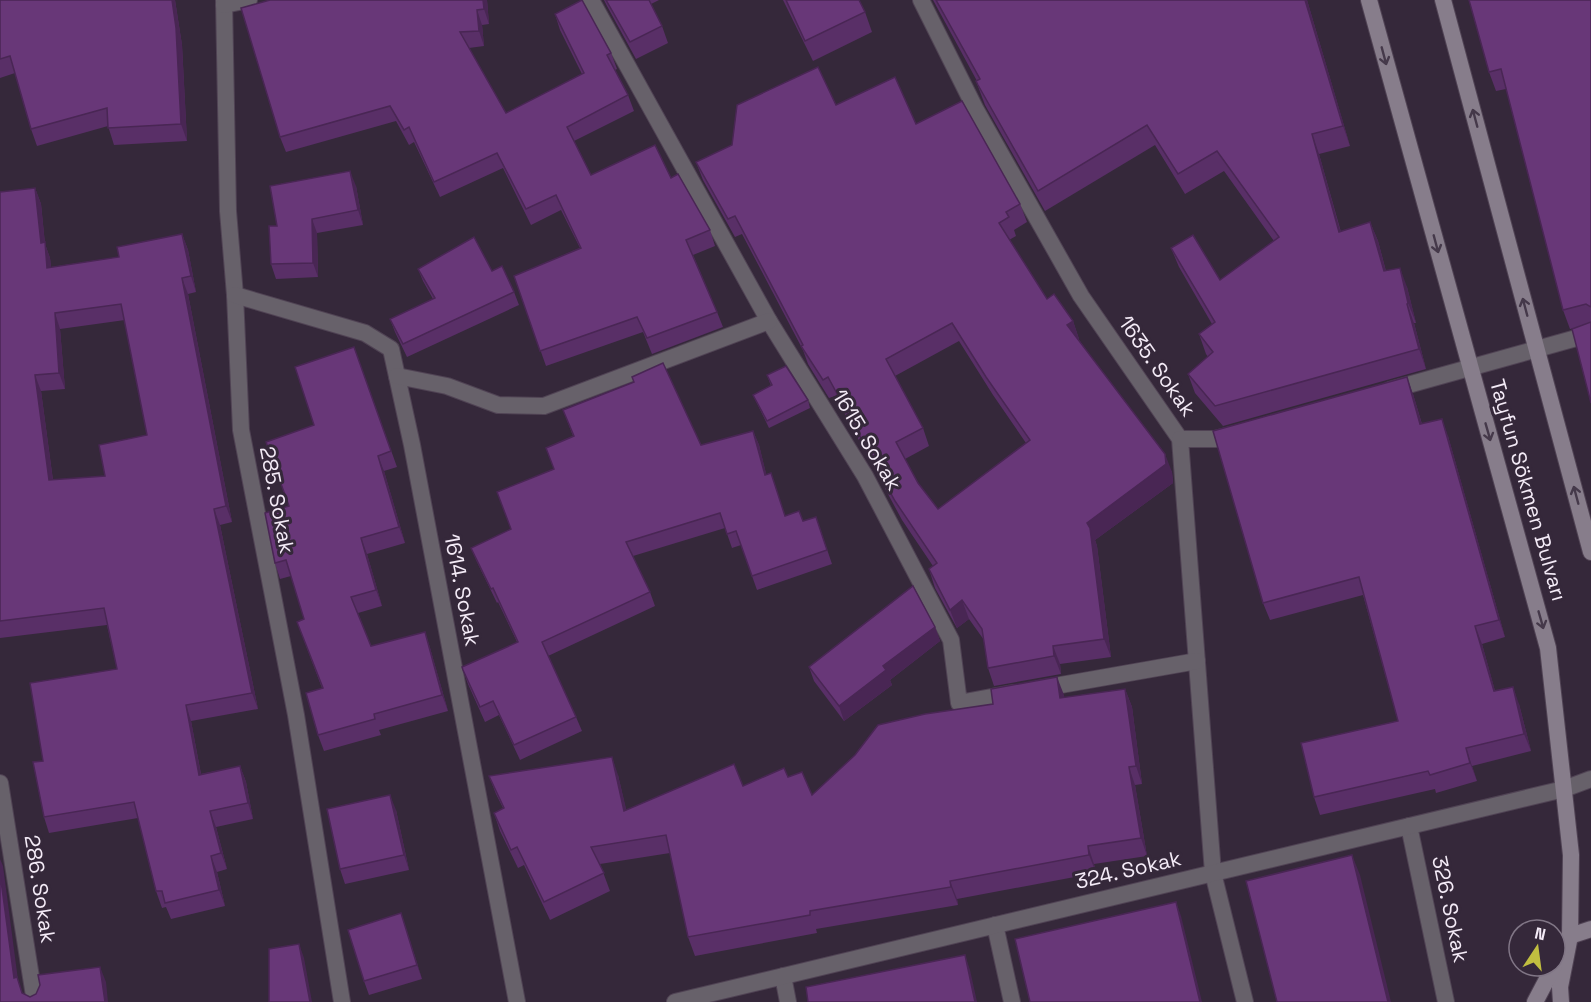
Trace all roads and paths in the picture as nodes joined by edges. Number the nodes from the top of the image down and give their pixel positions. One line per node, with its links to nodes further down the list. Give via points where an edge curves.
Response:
1 (249, 0): 6 (street)
2 (591, 0): 8 (street, 1615. Sokak)
3 (921, 0): 15 (street, 1635. Sokak, via 976,110 1081,296)
4 (1369, 0): 11 (main road, Tayfun Sökmen Bulvarı, one-way to 11)
5 (1443, 0): 10 (main road, Tayfun Sökmen Bulvarı, one-way to 5)
6 (224, 2): 7 (street, 285. Sokak, via 228,211)
7 (235, 295): 12 (street, 1614. Sokak, via 365,333 391,349); 30 (street, 285. Sokak, via 241,430 296,715)
8 (769, 321): 12 (street, via 544,406 498,405 447,386); 17 (street, 1615. Sokak, via 865,476 951,640 960,703)
9 (1591, 334): 10 (street)
10 (1536, 348): 11 (street); 16 (main road, Tayfun Sökmen Bulvarı, one-way to 10)
11 (1471, 368): 13 (street); 20 (main road, Tayfun Sökmen Bulvarı, one-way to 20, via 1548,648)
12 (398, 375): 31 (street, 1614. Sokak)
13 (1371, 396)
14 (1249, 430): 15 (street, via 1215,439)
15 (1180, 439): 17 (street, 1635. Sokak)
16 (1591, 552)
17 (1197, 660): 22 (street, 1635. Sokak)
18 (1591, 779): 20 (street, 324. Sokak)
19 (0, 783): 29 (street, 286. Sokak)
20 (1564, 789): 21 (street, 324. Sokak); 25 (main road, Tayfun Sökmen Bulvarı, via 1571,855)
21 (1409, 826): 22 (street, 324. Sokak); 36 (street, 326. Sokak)
22 (1213, 873): 23 (street, 324. Sokak); 35 (street, 1635. Sokak)
23 (995, 925): 27 (street, 324. Sokak); 34 (street)
24 (1591, 929): 25 (main road)
25 (1570, 936): 26 (main road); 38 (main road, Tayfun Sökmen Bulvarı, via 1560,987)
26 (1567, 941)
27 (783, 976): 32 (street, 324. Sokak); 33 (street)
28 (1547, 978): 37 (main road)
29 (35, 1002)
30 (342, 1002)
31 (517, 1002)
32 (675, 1002)
33 (788, 1002)
34 (1012, 1002)
35 (1245, 1002)
36 (1446, 1002)
37 (1534, 1002)
38 (1561, 1002)

